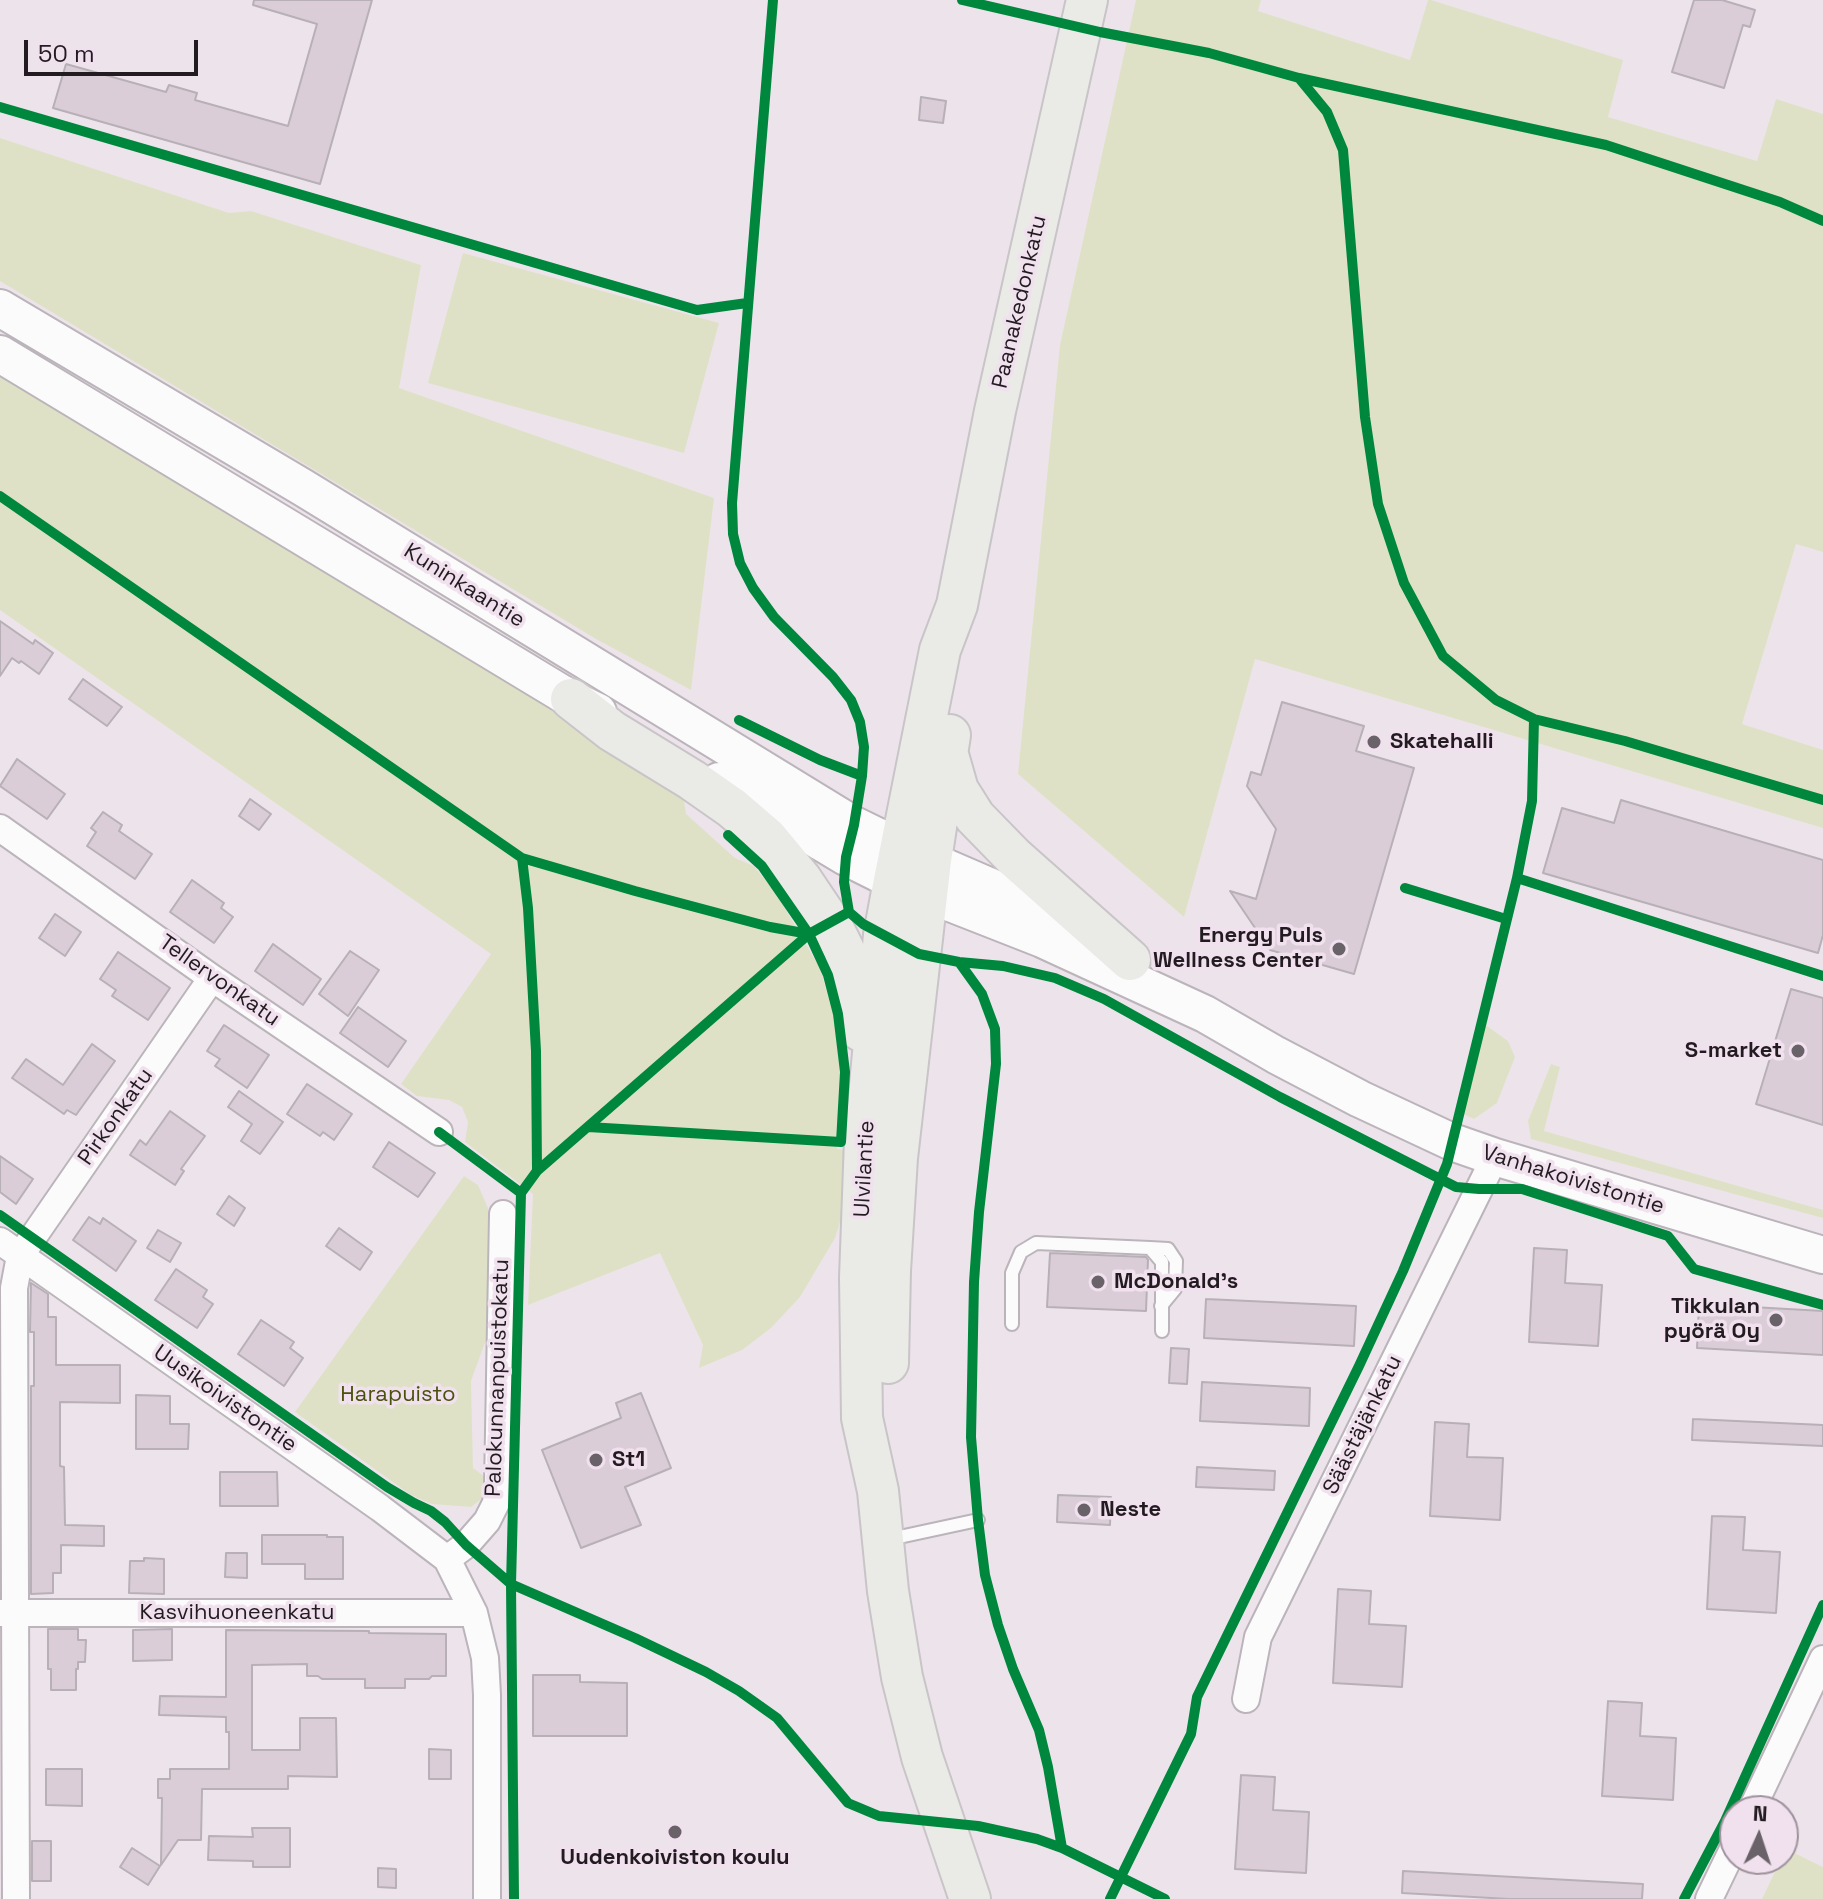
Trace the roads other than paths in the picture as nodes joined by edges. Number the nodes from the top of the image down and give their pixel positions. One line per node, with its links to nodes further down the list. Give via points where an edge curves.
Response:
1 (1087, 0): 4 (main road, Paanakedonkatu)
2 (0, 308): 8 (main road, Kuninkaantie, via 854,825)
3 (0, 354): 5 (main road, Kuninkaantie)
4 (957, 605): 6 (main road, Paanakedonkatu, via 960,656); 8 (main road, Paanakedonkatu, via 940,650)
5 (571, 699): 8 (main road, Kuninkaantie, via 632,728 846,857); 13 (main road, via 732,808 767,838 830,922 856,992)
6 (947, 752): 8 (main road, Paanakedonkatu); 9 (main road, via 958,790 975,817)
7 (0, 828): 10 (street, Tellervonkatu)
8 (913, 871): 9 (main road, Vanhakoivistontie, via 1012,896); 11 (main road, Vanhakoivistontie, via 1042,939); 13 (main road, Ulvilantie, via 884,935); 20 (main road, Ulvilantie, via 886,1421)
9 (1130, 960): 11 (main road, Vanhakoivistontie)
10 (212, 978): 12 (street, Tellervonkatu); 16 (street, Pirkonkatu)
11 (1205, 1014): 14 (main road, Vanhakoivistontie, via 1360,1099)
12 (439, 1132)
13 (865, 1139): 20 (main road, Ulvilantie, via 862,1418)
14 (1495, 1157): 17 (main road, Vanhakoivistontie); 27 (street, Säästäjänkatu, via 1258,1637)
15 (503, 1214): 23 (street, Palokunnanpuistokatu, via 496,1503 466,1545)
16 (10, 1249): 23 (street, Uusikoivistontie); 24 (street, via 14,1288)
17 (1823, 1255)
18 (1012, 1324): 19 (lane, via 1012,1273 1021,1252 1036,1243 1150,1248 1162,1262)
19 (1162, 1331)
20 (878, 1491): 22 (main road, Ulvilantie)
21 (978, 1520): 22 (lane)
22 (883, 1541): 29 (main road, Ulvilantie, via 902,1677 922,1757)
23 (447, 1559): 25 (street)
24 (7, 1613): 25 (street, Kasvihuoneenkatu); 31 (street)
25 (474, 1613): 32 (street, via 487,1695)
26 (1823, 1659): 28 (street)
27 (1246, 1699)
28 (1759, 1795)
29 (950, 1834): 33 (main road, Ulvilantie); 34 (main road, Ulvilantie)
30 (1721, 1875): 35 (street)
31 (16, 1899)
32 (487, 1899)
33 (970, 1899)
34 (981, 1899)
35 (1709, 1899)

